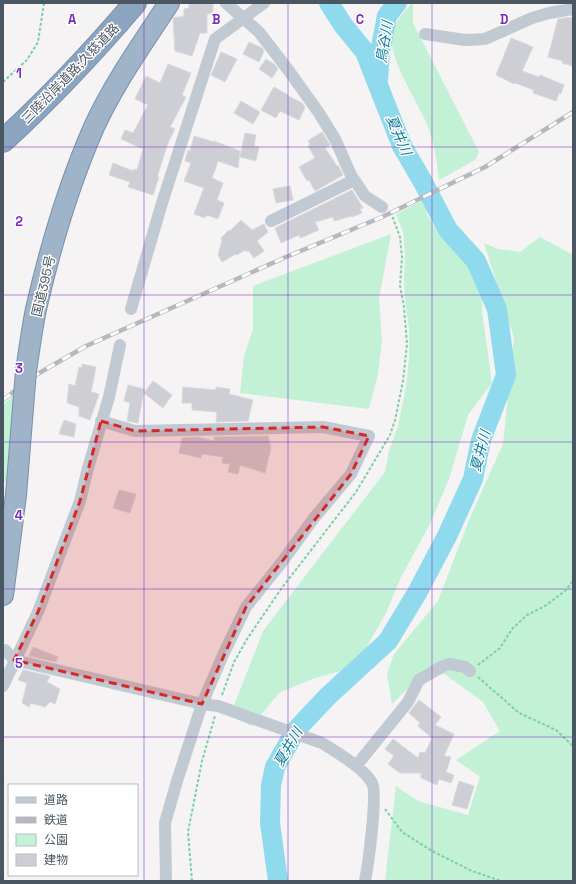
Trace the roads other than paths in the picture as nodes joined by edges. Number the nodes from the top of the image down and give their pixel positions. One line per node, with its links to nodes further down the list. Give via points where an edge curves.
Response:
1 (135, 3): 8 (highway, 三陸沿岸道路;久慈道路, via 97,46)
2 (170, 3): 15 (highway, 国道395号, bridge, via 120,78 94,127 52,246 36,309 26,371 16,495)
3 (226, 3): 6 (street)
4 (264, 3): 6 (street)
5 (573, 9): 7 (street, via 532,18 485,39 465,40)
6 (248, 14): 9 (street, via 320,113 336,139); 12 (street, via 215,39 164,196)
7 (426, 34)
8 (3, 141)
9 (354, 180): 10 (street, via 365,196); 11 (street)
10 (386, 210)
11 (271, 221)
12 (131, 309)
13 (120, 345): 14 (street)
14 (101, 422): 17 (street, via 80,501 38,612); 20 (street, via 135,431 322,427 369,436 351,474 246,607)
15 (3, 595)
16 (5, 650): 17 (street)
17 (14, 660): 19 (street); 20 (street)
18 (470, 670): 21 (street, via 450,664 419,680 408,702)
19 (3, 686)
20 (202, 704): 21 (street, via 218,706 322,743); 22 (street, via 165,823)
21 (351, 763): 23 (street, via 365,772 374,784)
22 (166, 881)
23 (365, 881)

